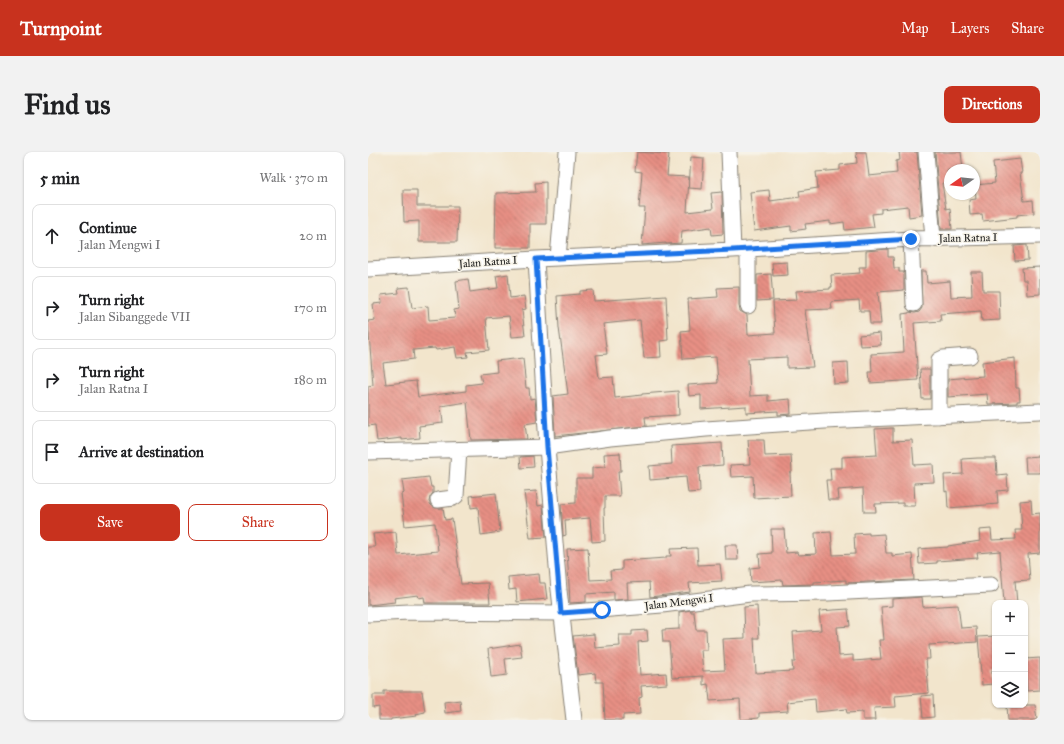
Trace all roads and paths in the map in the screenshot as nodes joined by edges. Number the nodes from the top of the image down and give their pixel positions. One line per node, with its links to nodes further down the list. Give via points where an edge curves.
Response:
1 (567, 152): 8 (street)
2 (729, 152): 7 (street)
3 (926, 152): 6 (street)
4 (1040, 236): 6 (street, Jalan Ratna I)
5 (911, 239): 6 (street, Jalan Ratna I); 7 (street, Jalan Ratna I); 11 (street)
6 (933, 239)
7 (740, 249): 8 (street, Jalan Ratna I); 12 (street)
8 (558, 258): 9 (street, Jalan Ratna I)
9 (536, 259): 10 (street, Jalan Ratna I); 16 (street)
10 (368, 269)
11 (914, 304)
12 (748, 306)
13 (970, 356): 15 (street, via 939,360)
14 (1040, 411): 15 (street)
15 (939, 416): 16 (street, via 706,429)
16 (547, 447): 17 (street); 21 (street)
17 (459, 450): 18 (street); 19 (street, via 456,496)
18 (368, 452)
19 (438, 500)
20 (991, 585): 21 (street, Jalan Mengwi I, via 828,594 750,594 662,605)
21 (561, 613): 22 (street, Jalan Mengwi I); 23 (street)
22 (368, 614)
23 (574, 720)

